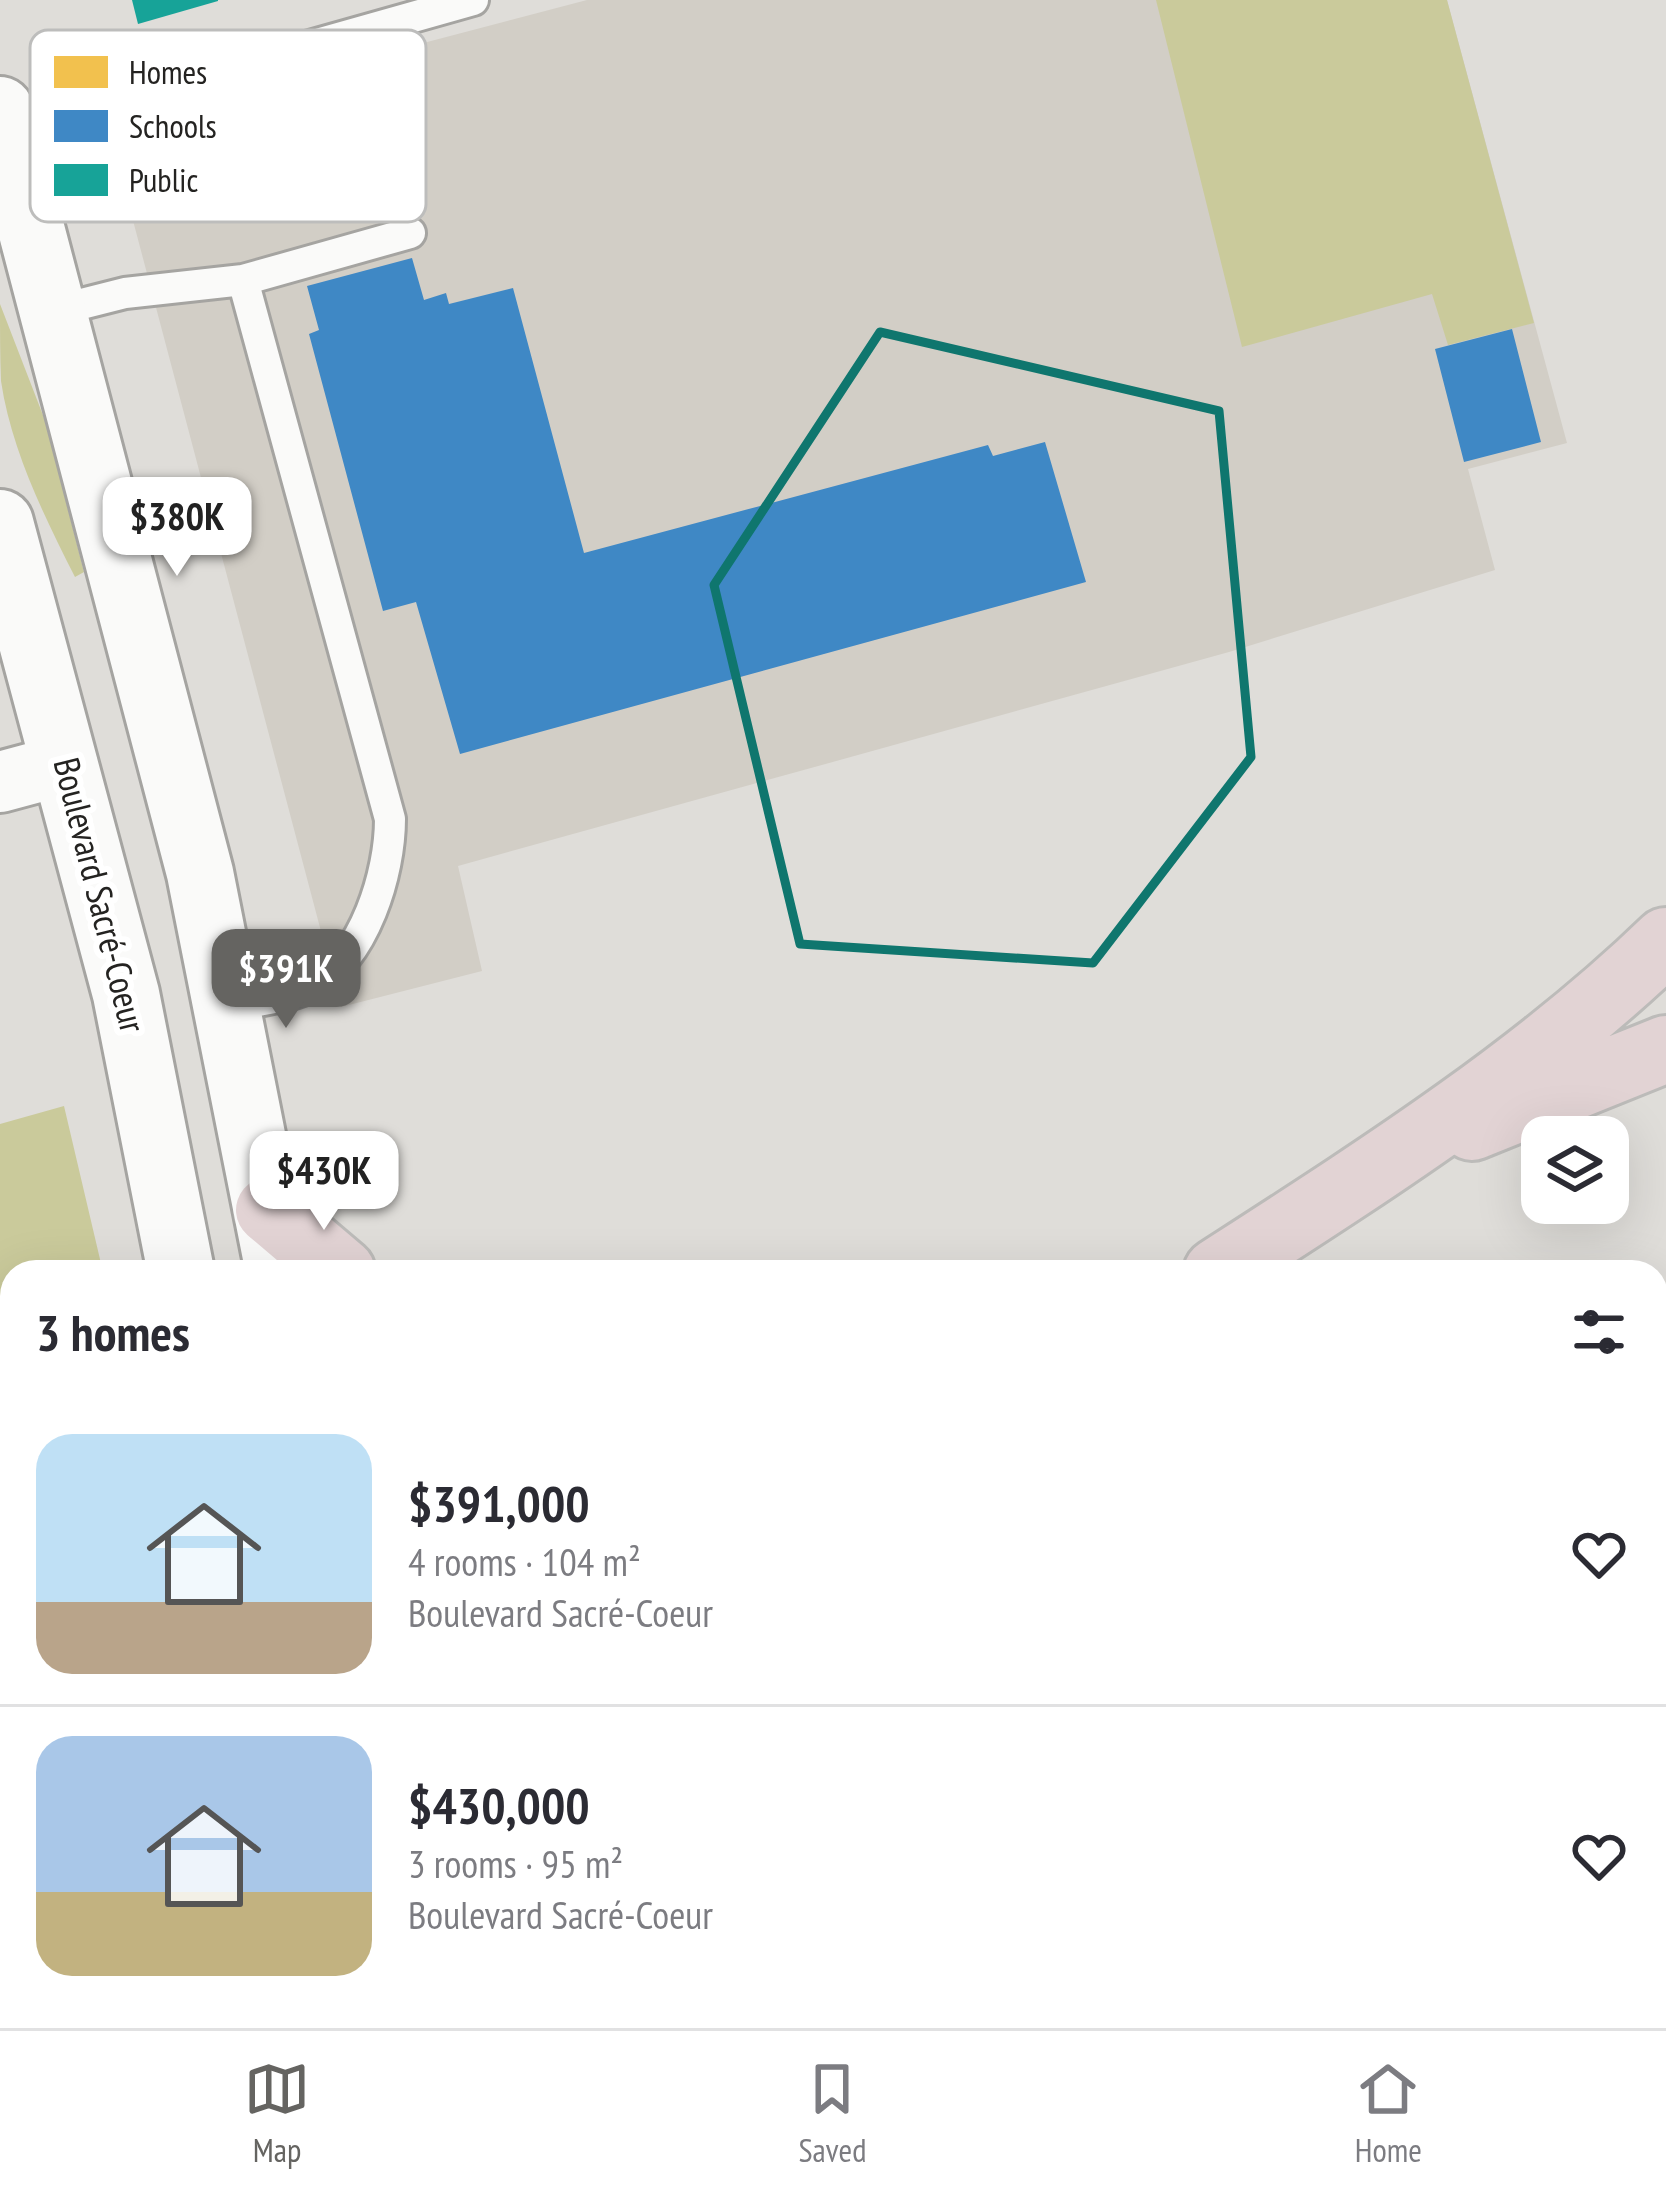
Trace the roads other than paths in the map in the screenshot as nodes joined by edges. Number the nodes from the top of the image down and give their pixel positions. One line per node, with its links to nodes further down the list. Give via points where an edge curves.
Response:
1 (473, 0): 2 (lane)
2 (367, 30)
3 (2, 115): 4 (main road)
4 (30, 221)
5 (30, 222): 8 (main road)
6 (410, 232): 7 (lane)
7 (243, 280): 8 (lane, via 124,292); 13 (lane, via 390,818 390,853 336,969 310,987)
8 (54, 311): 13 (main road)
9 (0, 523): 10 (main road, Boulevard Sacré-Coeur)
10 (67, 764): 11 (street); 17 (main road, Boulevard Sacré-Coeur, via 142,1063)
11 (0, 782)
12 (1666, 941): 15 (highway, via 1525,1060)
13 (230, 1006): 16 (main road)
14 (1666, 1049): 15 (highway)
15 (1380, 1164): 19 (highway)
16 (274, 1241): 18 (highway)
17 (179, 1260)
18 (316, 1260)
19 (1235, 1260)

